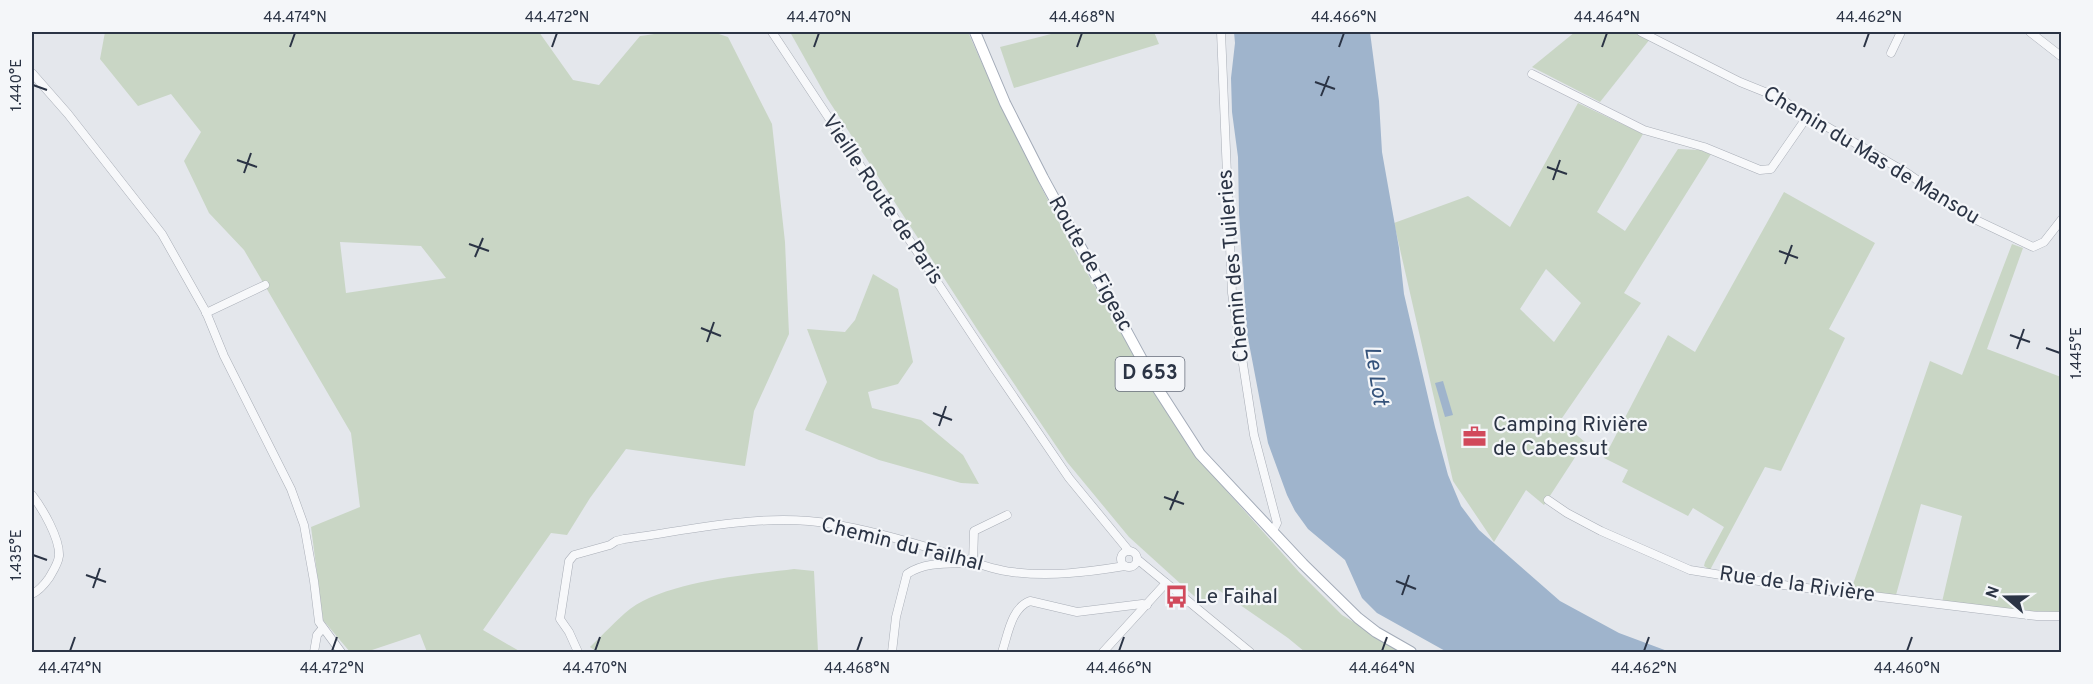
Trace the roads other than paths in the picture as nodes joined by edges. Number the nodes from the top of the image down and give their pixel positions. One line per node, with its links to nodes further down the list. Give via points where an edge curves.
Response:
1 (772, 32): 19 (street, Vieille Route de Paris, via 994,368 1069,478 1110,528)
2 (975, 32): 18 (main road, Route de Figeac / D 653, via 1042,178 1158,388 1200,454)
3 (1221, 32): 18 (street, Chemin des Tuileries, via 1232,293 1254,435 1277,523)
4 (1641, 32): 11 (street, Chemin du Mas de Mansou, via 1780,98)
5 (1901, 32): 7 (street)
6 (2030, 32): 8 (street)
7 (1891, 53)
8 (2061, 57)
9 (32, 73): 14 (street, via 162,234)
10 (1532, 74): 11 (street, via 1644,130 1704,147 1760,170 1771,169)
11 (1807, 117): 12 (street, Chemin du Mas de Mansou, via 1888,162 1972,218 2033,247 2044,242)
12 (2061, 219)
13 (264, 285): 14 (street)
14 (206, 313): 25 (street, via 291,489 304,525)
15 (32, 495): 22 (street, via 57,543 59,556 44,585)
16 (1548, 500): 24 (street, Rue de la Rivière, via 1602,531 1690,570 1790,586)
17 (1007, 515): 20 (street, via 974,531)
18 (1272, 531): 33 (main road, Route de Figeac / D 653, via 1358,618)
19 (1128, 559): 20 (street, Chemin du Failhal, via 1110,569 1079,574 1012,572); 21 (street)
20 (973, 563): 28 (street, Chemin du Failhal, via 945,552 831,524 774,519 616,540 574,555 569,561 560,619); 29 (street, via 940,564 916,568 907,574)
21 (1166, 583): 23 (street); 32 (street)
22 (32, 594)
23 (1147, 605): 30 (street, via 1077,612 1029,601 1017,611); 31 (street)
24 (2061, 616)
25 (322, 630): 26 (street); 27 (street)
26 (314, 652)
27 (341, 652)
28 (578, 652)
29 (891, 652)
30 (1002, 652)
31 (1103, 652)
32 (1250, 652)
33 (1411, 652)

